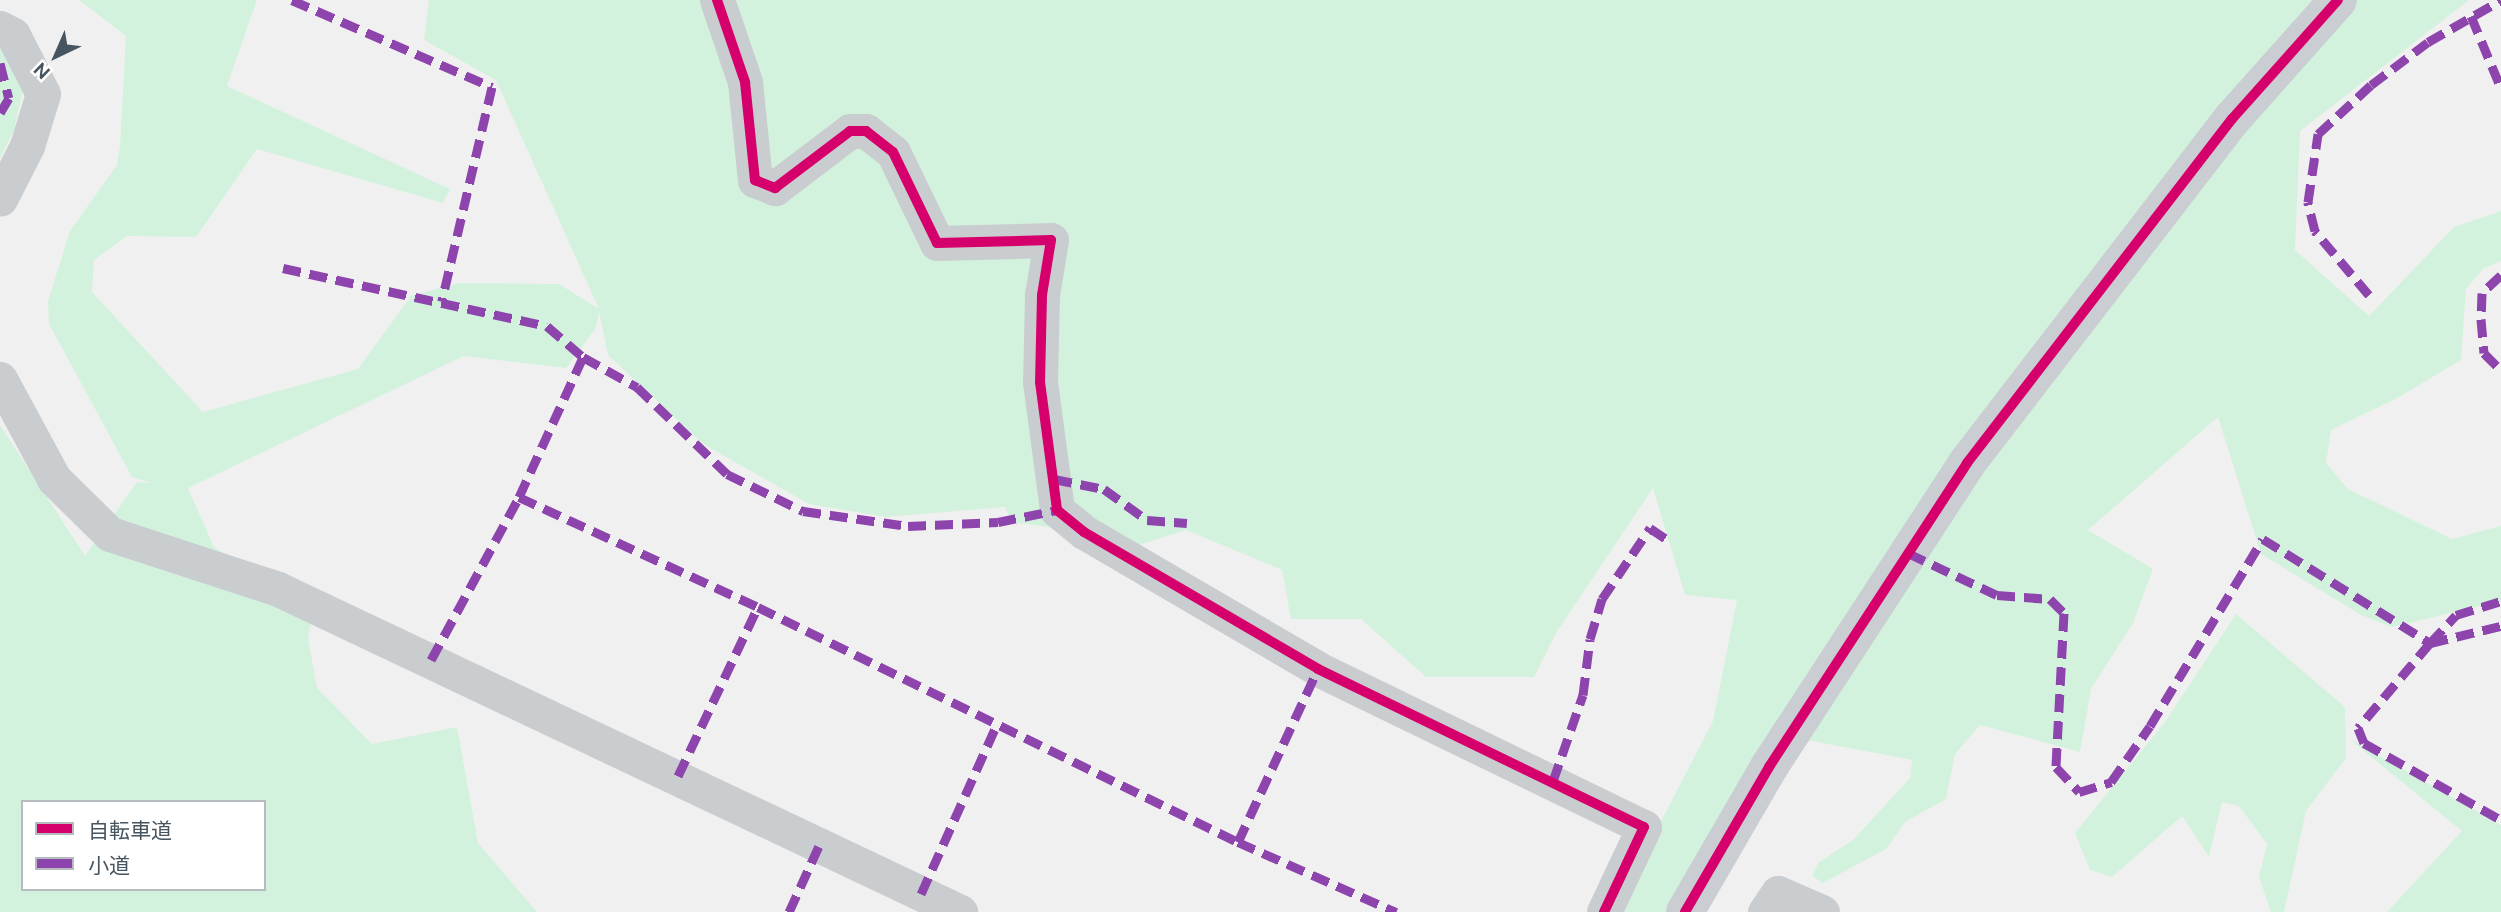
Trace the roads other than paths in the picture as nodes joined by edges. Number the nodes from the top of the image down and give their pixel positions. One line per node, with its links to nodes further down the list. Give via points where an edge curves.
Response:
1 (717, 0): 7 (street, via 745,82 755,180 775,188 850,131 866,131 893,152 937,243 1051,240 1042,295 1040,382 1057,510 1084,532 1318,669 1644,827)
2 (2338, 0): 8 (street, via 2232,119 1967,463 1769,767)
3 (0, 28): 4 (street, via 13,35 43,94 27,146)
4 (0, 199)
5 (0, 379): 6 (street, via 54,479 110,534 278,589)
6 (960, 912)
7 (1604, 912)
8 (1685, 912)
9 (1765, 912): 10 (street, via 1778,893)
10 (1822, 912)

